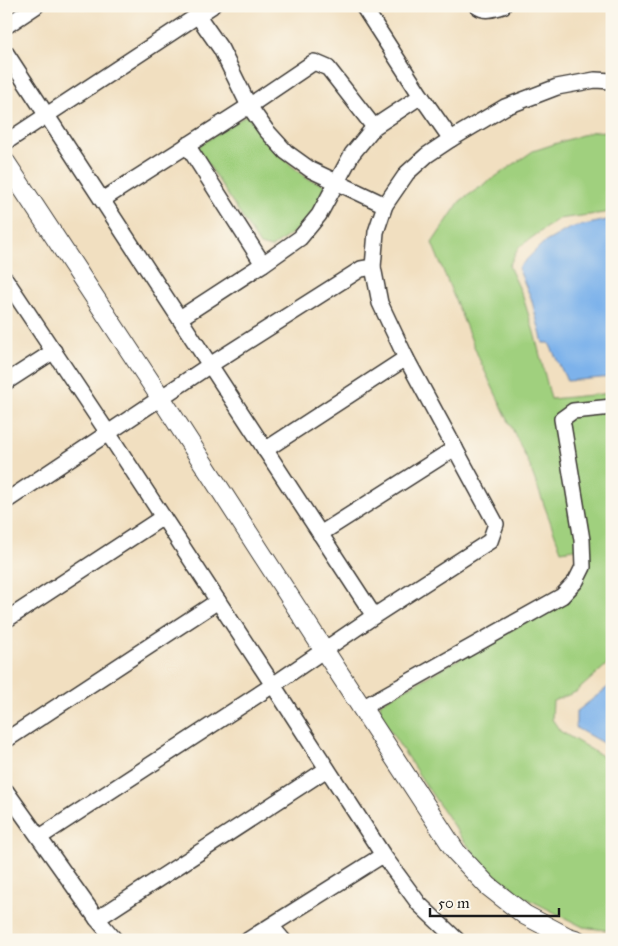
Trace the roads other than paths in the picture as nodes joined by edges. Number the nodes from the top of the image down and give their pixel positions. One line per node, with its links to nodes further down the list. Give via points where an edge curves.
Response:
1 (36, 6): 7 (street)
2 (212, 6): 6 (street)
3 (363, 6): 10 (street)
4 (477, 6): 5 (street, via 492,10)
5 (503, 6)
6 (198, 16): 11 (street, via 221,49); 12 (street)
7 (6, 26)
8 (6, 53): 12 (street)
9 (612, 81): 14 (street, via 596,80 557,87 505,107)
10 (421, 96): 13 (street); 14 (street)
11 (249, 106): 13 (street, via 314,62 328,68); 16 (street); 18 (street, via 286,152 310,170)
12 (47, 116): 15 (street); 19 (street)
13 (374, 127): 18 (street, via 352,154)
14 (450, 139): 20 (street, via 407,173)
15 (6, 142)
16 (187, 146): 19 (street); 21 (street)
17 (6, 163): 29 (street)
18 (336, 183): 20 (street); 21 (street, via 319,215 300,238)
19 (102, 200): 24 (street)
20 (385, 205): 22 (street, via 376,232)
21 (264, 264): 24 (street)
22 (373, 267): 26 (street, via 380,303); 27 (street, via 361,269)
23 (6, 280): 25 (street)
24 (180, 318): 27 (street)
25 (54, 351): 28 (street); 31 (street)
26 (406, 358): 32 (street); 33 (street)
27 (210, 365): 29 (street); 33 (street)
28 (6, 382)
29 (161, 398): 31 (street); 40 (street)
30 (612, 407): 42 (street, via 572,411 562,419 582,540 583,567 576,581 562,596)
31 (108, 433): 34 (street); 35 (street)
32 (455, 448): 36 (street); 38 (street, via 496,524 490,541)
33 (266, 450): 36 (street)
34 (6, 500)
35 (163, 517): 37 (street); 39 (street)
36 (320, 534): 38 (street)
37 (218, 601): 41 (street); 43 (street)
38 (374, 616): 40 (street)
39 (6, 620)
40 (324, 650): 41 (street); 42 (street)
41 (273, 685): 44 (street); 46 (street)
42 (362, 708): 54 (street, via 456,852 488,886 525,915)
43 (6, 740)
44 (327, 769): 47 (street); 48 (street)
45 (6, 791): 46 (street)
46 (40, 837): 48 (street)
47 (383, 854): 49 (street); 53 (street, via 419,904)
48 (98, 919): 50 (street)
49 (271, 926): 51 (street); 52 (street)
50 (115, 940)
51 (248, 940)
52 (283, 940)
53 (457, 940)
54 (577, 940)

